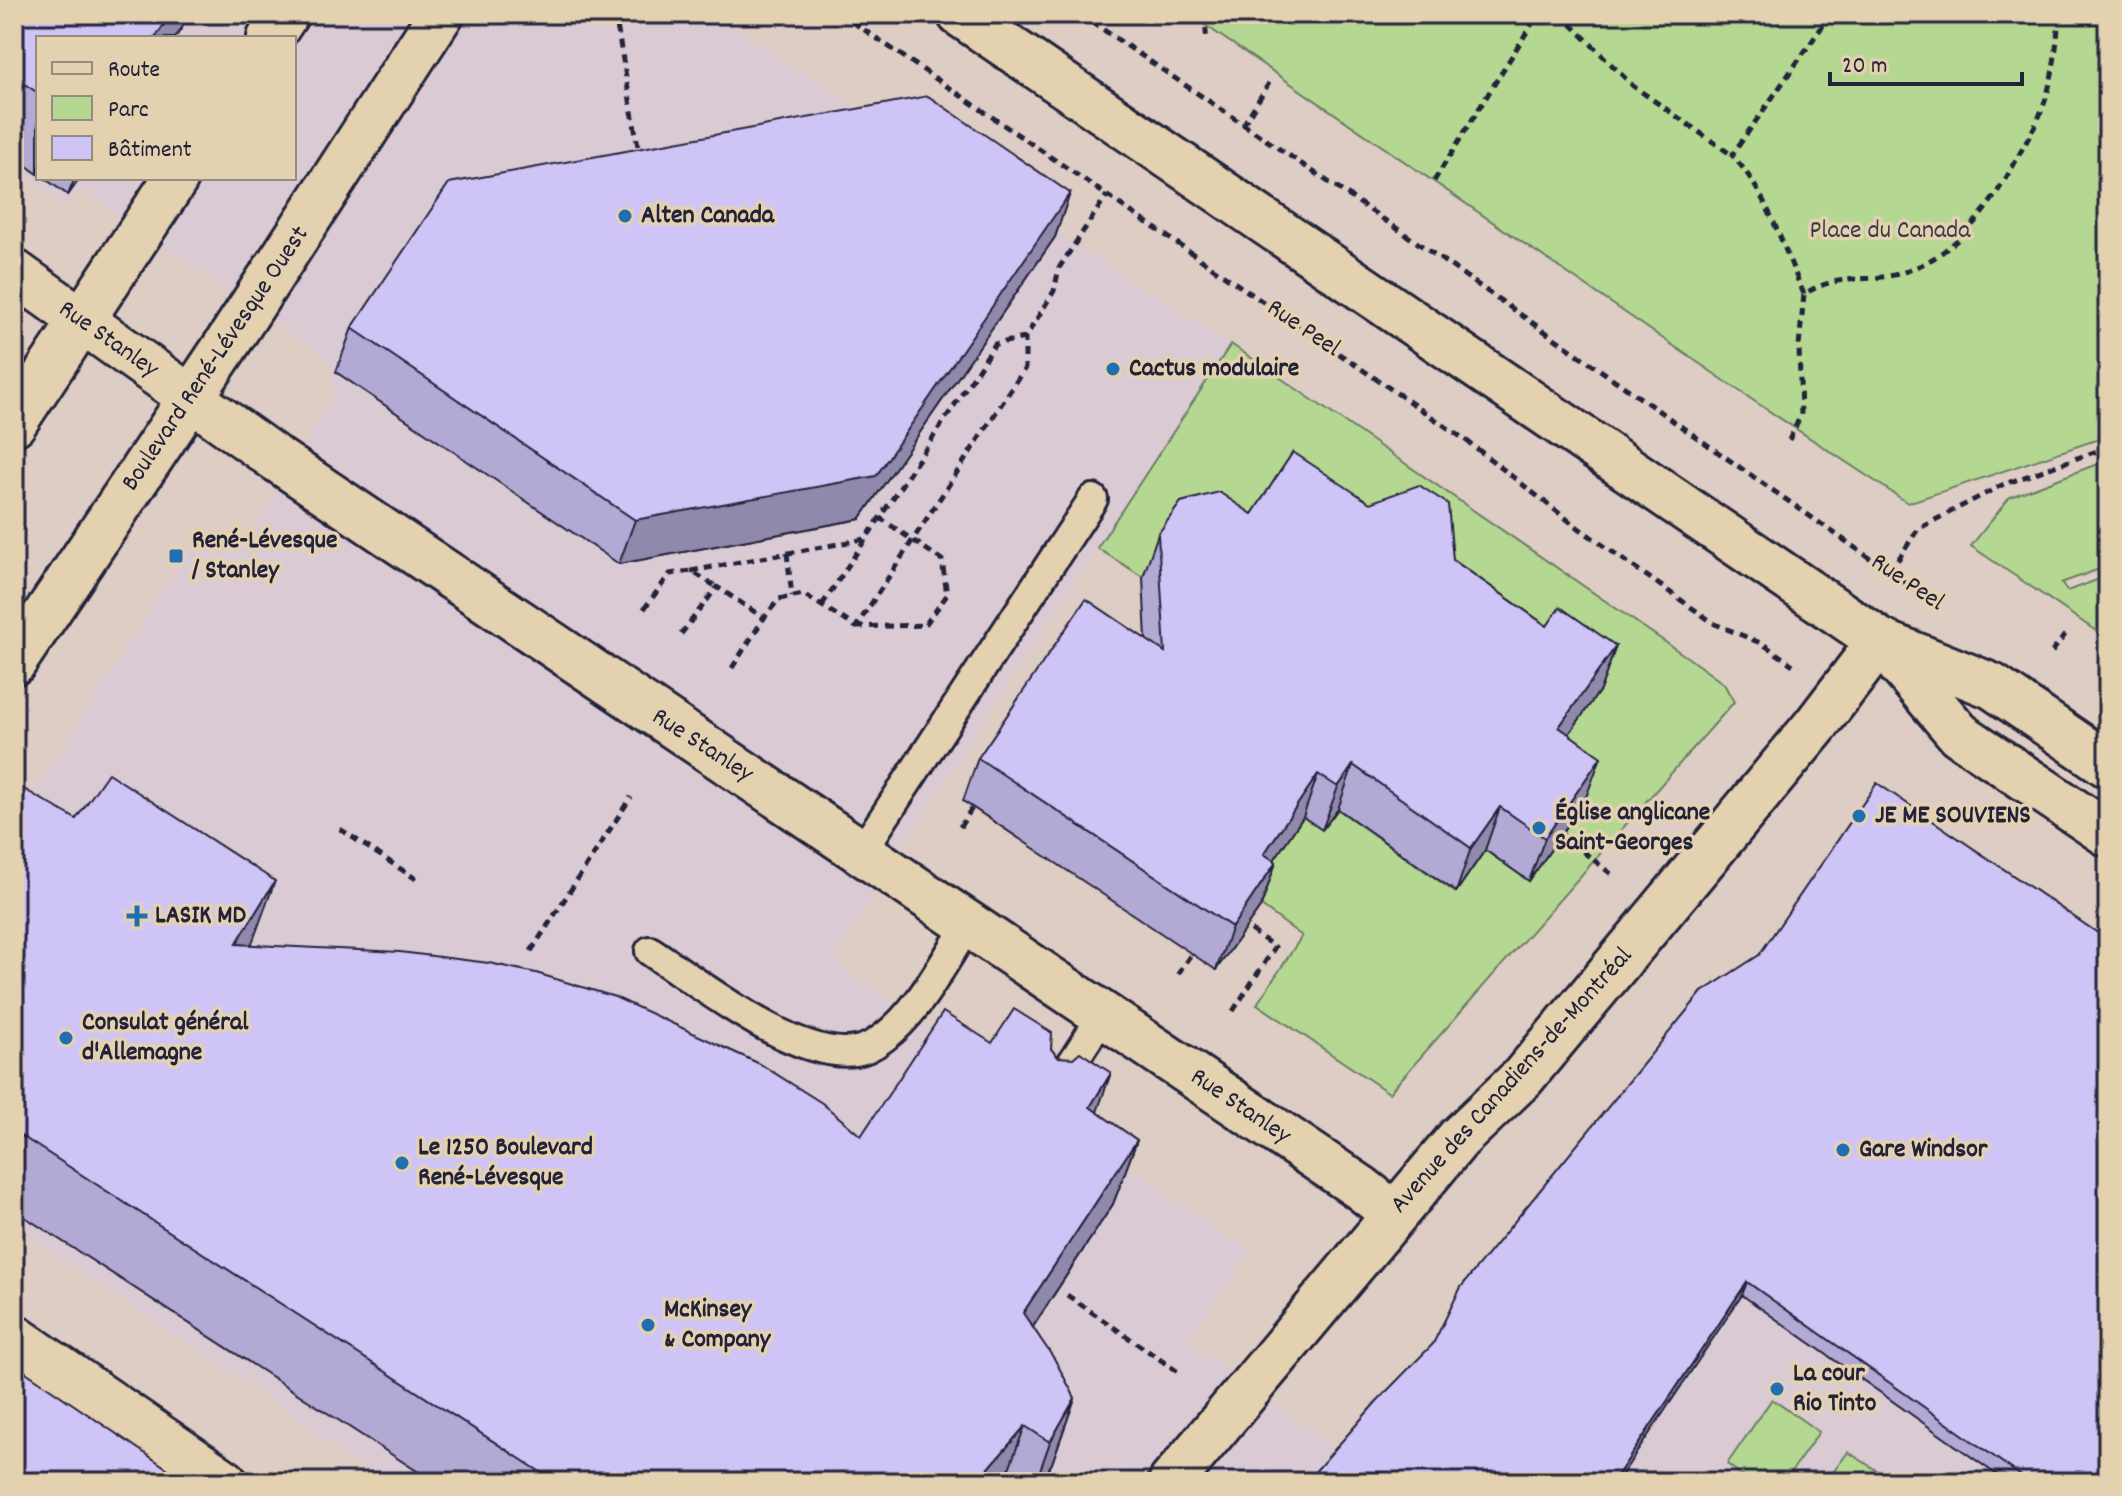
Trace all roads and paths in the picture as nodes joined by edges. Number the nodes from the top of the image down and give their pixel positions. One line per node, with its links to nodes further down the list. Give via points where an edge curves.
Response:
1 (286, 14): 12 (street)
2 (441, 14): 25 (street, Boulevard René-Lévesque Ouest)
3 (615, 14): 17 (path)
4 (841, 14): 20 (path, Rue Peel)
5 (960, 14): 45 (street)
6 (1080, 14): 15 (path, Rue Peel)
7 (1204, 14): 13 (path)
8 (1538, 14): 19 (path)
9 (1561, 14): 16 (path, via 1633,86)
10 (1831, 14): 16 (path)
11 (2059, 14): 22 (path, via 2056,53 2034,130 1975,224 1939,253 1898,274 1829,282)
12 (271, 36)
13 (1207, 41)
14 (1269, 83): 15 (path)
15 (1243, 125): 35 (path, Rue Peel)
16 (1732, 155): 22 (path, via 1767,206)
17 (640, 160)
18 (175, 180): 23 (street)
19 (1434, 181)
20 (1107, 195): 24 (path, via 1059,268 1054,291); 46 (path, Rue Peel, via 1467,441 1715,624)
21 (14, 272): 23 (street, Rue Stanley)
22 (1804, 294): 27 (path, via 1801,415)
23 (81, 321): 25 (street, Rue Stanley); 26 (street)
24 (1025, 338): 30 (path, via 995,344); 32 (path, via 1025,368)
25 (190, 398): 48 (street, Boulevard René-Lévesque Ouest); 57 (street, Rue Stanley)
26 (14, 423)
27 (1789, 440)
28 (2108, 447): 35 (path, via 2002,485 1918,529)
29 (1093, 499): 57 (lane)
30 (880, 518): 31 (path); 32 (path)
31 (866, 539): 33 (path); 39 (path)
32 (912, 540): 42 (path); 42 (path, via 942,560 947,595 925,625)
33 (787, 553): 34 (path); 37 (path)
34 (691, 571): 36 (path); 40 (path, via 670,574)
35 (1889, 572): 38 (path, Rue Peel)
36 (717, 587): 41 (path); 44 (path)
37 (792, 596): 39 (path, via 803,594); 41 (path, via 779,599)
38 (1925, 596)
39 (822, 605): 42 (path)
40 (644, 609)
41 (764, 618): 49 (path)
42 (856, 627)
43 (2067, 632): 47 (path)
44 (681, 634)
45 (1880, 641): 50 (street, via 1992,686); 56 (street, via 1959,734); 69 (street, Avenue des Canadiens-de-Montréal, via 1523,1077 1459,1138)
46 (1763, 644)
47 (2052, 652)
48 (14, 662)
49 (732, 668)
50 (2108, 765)
51 (631, 797): 62 (path)
52 (972, 808): 53 (path)
53 (960, 827)
54 (340, 829): 59 (path)
55 (1561, 834): 58 (path)
56 (2108, 834)
57 (862, 851): 60 (street, Rue Stanley)
58 (1615, 877)
59 (416, 879)
60 (968, 925): 63 (lane, via 910,1011 886,1036 859,1051 819,1049 768,1028); 67 (street, Rue Stanley)
61 (1246, 927): 66 (path, via 1275,947)
62 (531, 951)
63 (650, 951)
64 (1191, 954): 65 (path)
65 (1178, 974)
66 (1233, 1011)
67 (1103, 1015): 68 (lane); 69 (street, Rue Stanley)
68 (1043, 1107)
69 (1394, 1214): 74 (street, Avenue des Canadiens-de-Montréal)
70 (1067, 1295): 72 (path)
71 (14, 1337): 73 (street)
72 (1181, 1374)
73 (225, 1482)
74 (1171, 1482)

